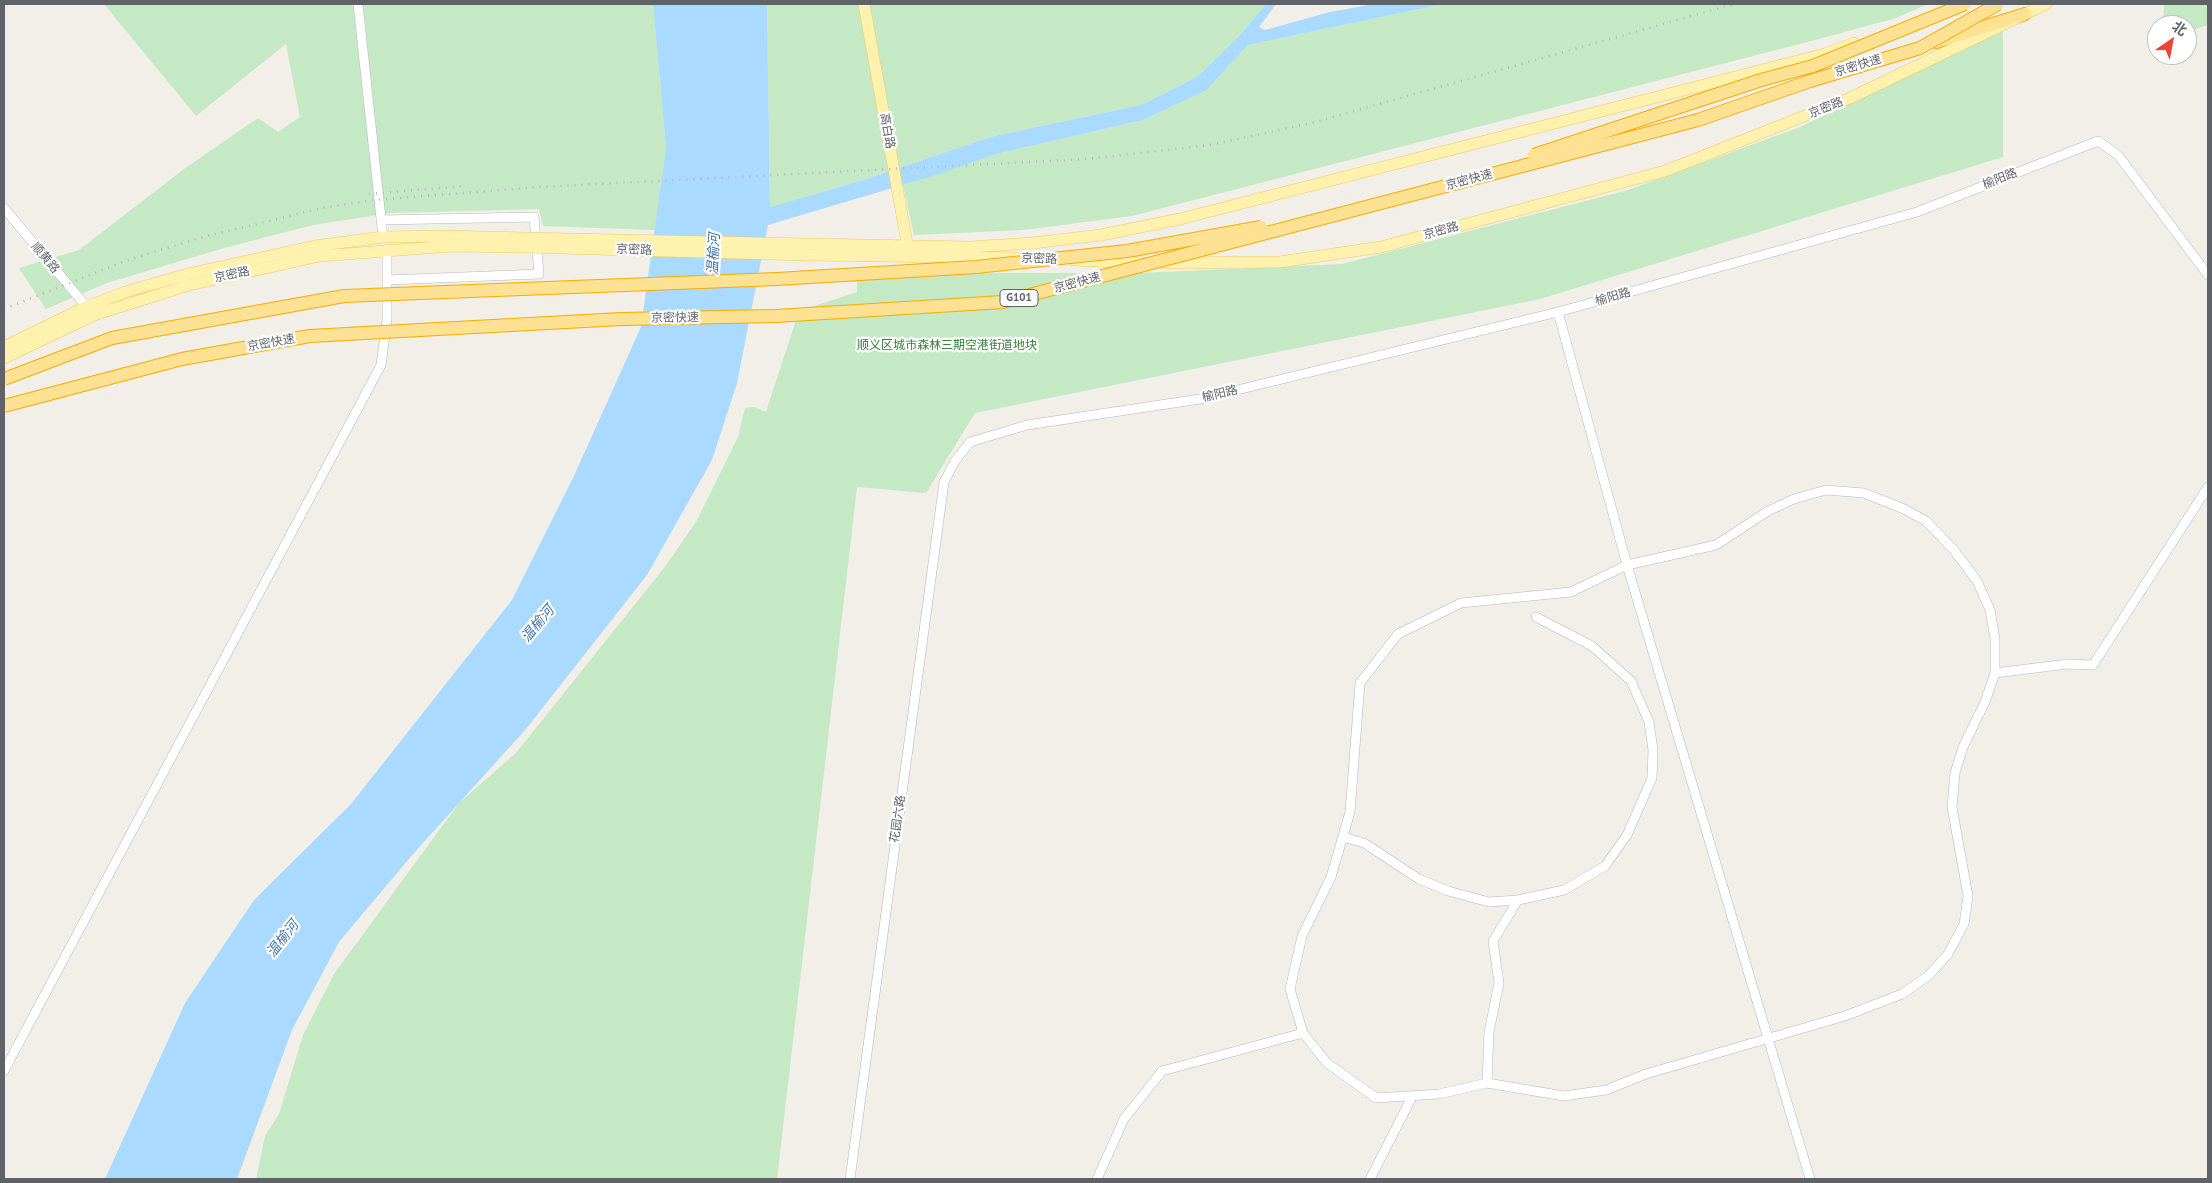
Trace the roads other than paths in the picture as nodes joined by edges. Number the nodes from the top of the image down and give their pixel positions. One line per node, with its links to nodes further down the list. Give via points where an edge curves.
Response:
1 (358, 4): 11 (street)
2 (864, 4): 15 (main road, 高白路)
3 (1949, 4): 8 (highway); 15 (main road, 京密路, via 1825,54 1180,219 1101,235)
4 (1965, 4): 8 (highway, 京密快速, bridge)
5 (1998, 4): 9 (highway, 京密快速 / G101, bridge)
6 (2046, 4): 7 (main road, 京密路)
7 (2025, 14): 9 (highway); 15 (main road, 京密路, via 1850,98 1665,171 1381,247 1280,262 1110,262)
8 (1936, 16): 22 (highway, 京密快速, bridge, via 1813,66 1450,182 1267,226 1127,251 976,267 758,280 344,296 112,338)
9 (1920, 48): 23 (highway, 京密快速 / G101, bridge, via 1810,81 1698,120 1003,302 776,316 621,320 310,336 182,359)
10 (4, 208): 18 (street, 顺黄路)
11 (382, 220): 12 (street); 17 (street, via 534,217 539,274)
12 (383, 237): 13 (main road, 京密路, via 444,236); 18 (main road, 京密路, via 315,246 188,274 125,292)
13 (525, 242): 14 (main road, 京密路); 15 (main road, 京密路, bridge)
14 (387, 249): 17 (street); 18 (main road, 京密路, via 320,256)
15 (909, 253)
16 (2208, 275): 19 (street, 榆阳路, via 2118,155 2098,141 1917,212)
17 (387, 280): 33 (street, via 387,320 381,365)
18 (90, 311): 20 (main road, 京密路); 21 (main road, 京密路)
19 (1558, 312): 24 (street, 榆阳路, via 1200,399 1027,425 970,442); 26 (street)
20 (4, 347)
21 (4, 358)
22 (4, 379)
23 (4, 406)
24 (955, 461): 36 (street, 花园六路, via 944,482)
25 (2208, 488): 28 (street, via 2093,665 2068,664)
26 (1627, 565): 28 (street, via 1716,545 1794,499 1826,490 1864,493 1926,521 1954,550 1977,581 1990,610 1995,640); 29 (street, via 1571,592 1462,604 1398,634 1360,683 1350,812); 32 (street)
27 (1536, 617): 30 (street, via 1592,646 1631,681 1648,722 1653,750 1652,778 1627,835 1605,866 1564,890)
28 (1995, 672): 32 (street, via 1955,773 1952,807 1968,896 1964,924 1948,954 1928,976 1902,994 1845,1016)
29 (1343, 837): 30 (street, via 1364,843 1419,879 1448,892 1489,902); 31 (street, via 1331,877 1302,936 1290,988)
30 (1518, 900): 34 (street, via 1493,941 1499,983 1489,1032)
31 (1303, 1033): 34 (street, via 1327,1063 1376,1098 1439,1094); 37 (street, via 1162,1071 1124,1119)
32 (1768, 1037): 34 (street, via 1646,1074 1606,1090 1564,1096); 39 (street)
33 (4, 1071)
34 (1488, 1083)
35 (1412, 1097): 38 (street)
36 (850, 1179)
37 (1097, 1179)
38 (1370, 1179)
39 (1810, 1179)

